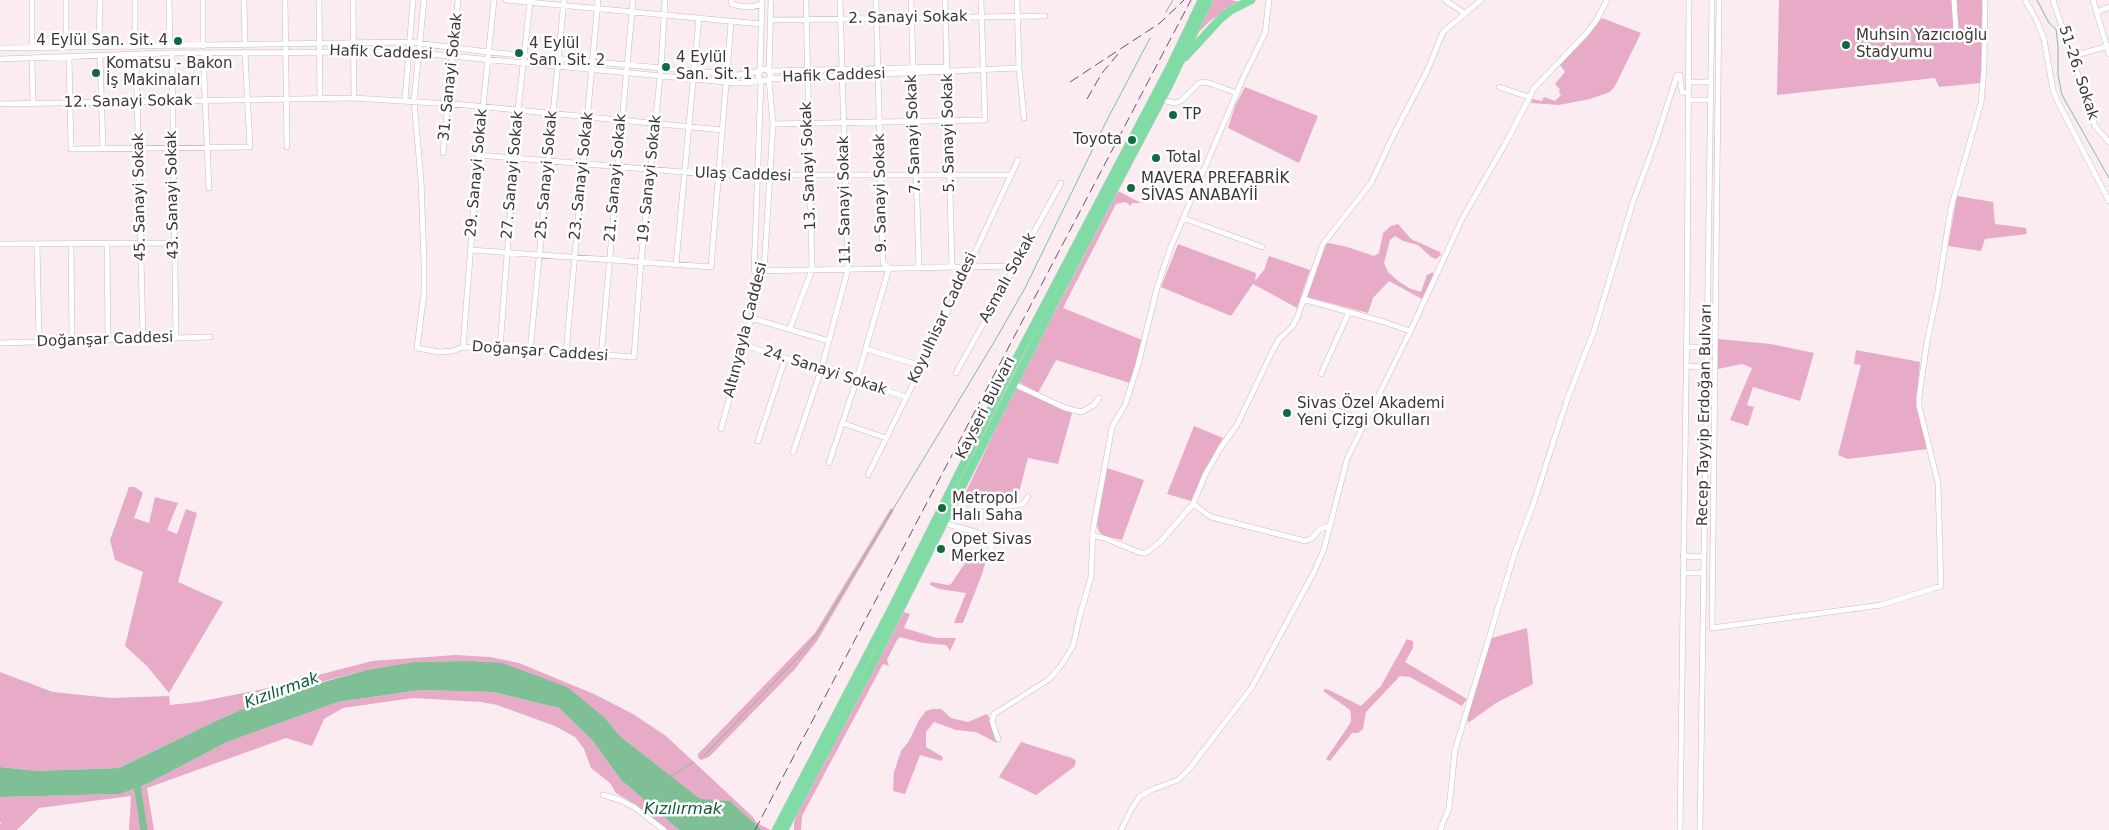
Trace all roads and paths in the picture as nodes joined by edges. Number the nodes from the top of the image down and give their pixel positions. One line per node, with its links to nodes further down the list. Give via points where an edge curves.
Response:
1 (32, 0): 77 (street)
2 (66, 0): 78 (street)
3 (100, 0): 74 (street)
4 (135, 0): 75 (street)
5 (169, 0): 71 (street)
6 (203, 0): 72 (street)
7 (244, 0): 70 (street)
8 (284, 0): 69 (street)
9 (319, 0): 66 (street)
10 (353, 0): 67 (street)
11 (413, 0): 65 (street)
12 (424, 0): 68 (street)
13 (458, 0): 79 (street, 31. Sanayi Sokak)
14 (494, 0): 85 (street, 29. Sanayi Sokak)
15 (506, 0): 43 (street)
16 (598, 0): 47 (street, 23. Sanayi Sokak)
17 (633, 0): 49 (street, 21. Sanayi Sokak)
18 (665, 0): 51 (street, 19. Sanayi Sokak)
19 (731, 0): 44 (street, via 732,4 751,7)
20 (771, 0): 60 (street)
21 (806, 0): 61 (street, 13. Sanayi Sokak)
22 (840, 0): 59 (street, 11. Sanayi Sokak)
23 (876, 0): 57 (street, 9. Sanayi Sokak)
24 (910, 0): 58 (street, 7. Sanayi Sokak)
25 (945, 0): 54 (street, 5. Sanayi Sokak)
26 (981, 0): 55 (street)
27 (1017, 0): 52 (street)
28 (1202, 0): 277 (highway, Kayseri Bulvarı, via 1002,387)
29 (1209, 0): 104 (highway, Kayseri Bulvarı)
30 (1251, 0): 104 (highway, via 1220,19)
31 (1269, 0): 131 (street, via 1265,33)
32 (1445, 0): 50 (street)
33 (1481, 0): 50 (street)
34 (1607, 0): 134 (street, via 1596,22)
35 (1689, 0): 127 (street, Recep Tayyip Erdoğan Bulvarı)
36 (1712, 0): 128 (street, Recep Tayyip Erdoğan Bulvarı)
37 (1719, 0): 133 (street)
38 (1954, 0): 64 (street)
39 (1985, 0): 272 (street, via 1981,103 1951,208 1919,397 1938,483 1941,586 1882,605 1712,628)
40 (2026, 0): 193 (street, via 2044,40 2057,100)
41 (2053, 0): 94 (street, 51-26. Sokak)
42 (2093, 0): 48 (street)
43 (530, 2): 45 (street); 91 (street, 27. Sanayi Sokak)
44 (762, 2): 63 (street)
45 (564, 3): 47 (street); 97 (street, 25. Sanayi Sokak)
46 (2109, 8): 48 (street)
47 (597, 9): 49 (street); 100 (street, 23. Sanayi Sokak)
48 (2097, 12): 73 (street)
49 (632, 13): 51 (street); 102 (street, 21. Sanayi Sokak)
50 (1464, 13): 217 (street, via 1438,41 1427,71 1371,183 1322,244)
51 (664, 15): 56 (street); 106 (street, 19. Sanayi Sokak)
52 (1018, 16): 53 (street, 2. Sanayi Sokak); 55 (street, 2. Sanayi Sokak); 108 (street)
53 (1045, 16)
54 (945, 17): 55 (street, 2. Sanayi Sokak); 58 (street, 2. Sanayi Sokak); 109 (street, 5. Sanayi Sokak)
55 (982, 17): 110 (street)
56 (699, 18): 62 (street); 115 (street)
57 (877, 18): 58 (street, 2. Sanayi Sokak); 59 (street, 2. Sanayi Sokak); 105 (street, 9. Sanayi Sokak)
58 (911, 18): 114 (street, 7. Sanayi Sokak)
59 (841, 19): 61 (street, 2. Sanayi Sokak); 107 (street, 11. Sanayi Sokak)
60 (771, 20): 61 (street, 2. Sanayi Sokak); 116 (street)
61 (805, 20): 113 (street, 13. Sanayi Sokak)
62 (731, 23): 63 (street); 118 (street)
63 (761, 24): 112 (street)
64 (1956, 30)
65 (409, 42): 67 (street, Hafik Caddesi); 68 (street, Hafik Caddesi); 84 (street)
66 (320, 43): 67 (street, Hafik Caddesi); 69 (street, Hafik Caddesi); 82 (street)
67 (354, 43): 83 (street)
68 (420, 43): 79 (street, Hafik Caddesi); 89 (street)
69 (285, 44): 70 (street, Hafik Caddesi); 81 (street)
70 (244, 45): 72 (street, Hafik Caddesi)
71 (170, 46): 72 (street, Hafik Caddesi); 75 (street, Hafik Caddesi)
72 (203, 46)
73 (2108, 46): 90 (street); 94 (street)
74 (99, 47): 75 (street, Hafik Caddesi); 78 (street, Hafik Caddesi)
75 (135, 47)
76 (0, 48): 77 (street, Hafik Caddesi)
77 (32, 48): 78 (street, Hafik Caddesi)
78 (66, 48)
79 (454, 48): 85 (street, Hafik Caddesi); 93 (street, 31. Sanayi Sokak)
80 (245, 52): 81 (street, Hafik Caddesi); 87 (street, Hafik Caddesi); 139 (street)
81 (286, 52): 82 (street, Hafik Caddesi); 136 (street)
82 (320, 52): 83 (street, Hafik Caddesi); 137 (street)
83 (354, 52): 84 (street, Hafik Caddesi); 135 (street)
84 (408, 52): 89 (street, Hafik Caddesi); 140 (street)
85 (488, 52): 91 (street, Hafik Caddesi); 98 (street, 29. Sanayi Sokak)
86 (172, 53): 87 (street, Hafik Caddesi); 88 (street, Hafik Caddesi); 145 (street, 43. Sanayi Sokak)
87 (203, 53): 138 (street)
88 (136, 54): 92 (street, Hafik Caddesi); 144 (street, 45. Sanayi Sokak)
89 (419, 54): 93 (street, Hafik Caddesi); 146 (street)
90 (2109, 54)
91 (524, 55): 97 (street, Hafik Caddesi); 101 (street, 27. Sanayi Sokak)
92 (100, 56): 95 (street, Hafik Caddesi); 148 (street)
93 (453, 56): 98 (street, Hafik Caddesi); 151 (street, 31. Sanayi Sokak)
94 (2073, 56): 167 (street, 51-26. Sokak, via 2095,126)
95 (68, 57): 96 (street, Hafik Caddesi); 147 (street)
96 (32, 58): 99 (street, Hafik Caddesi); 150 (street)
97 (558, 58): 100 (street, Hafik Caddesi); 103 (street, 25. Sanayi Sokak)
98 (488, 59): 101 (street, Hafik Caddesi); 152 (street, 29. Sanayi Sokak)
99 (0, 60)
100 (594, 62): 102 (street, Hafik Caddesi); 111 (street, 23. Sanayi Sokak)
101 (524, 63): 103 (street, Hafik Caddesi); 153 (street, 27. Sanayi Sokak)
102 (626, 65): 106 (street, Hafik Caddesi); 117 (street, 21. Sanayi Sokak)
103 (558, 66): 111 (street, Hafik Caddesi); 154 (street, 25. Sanayi Sokak)
104 (1178, 66): 141 (highway, Kayseri Bulvarı)
105 (879, 67): 107 (street, Hafik Caddesi); 114 (street, Hafik Caddesi); 119 (street, 9. Sanayi Sokak)
106 (661, 68): 115 (street, Hafik Caddesi); 120 (street, 19. Sanayi Sokak)
107 (842, 68): 113 (street, Hafik Caddesi); 121 (street, 11. Sanayi Sokak)
108 (1019, 68): 110 (street, Hafik Caddesi); 156 (street)
109 (947, 69): 110 (street, Hafik Caddesi); 114 (street, Hafik Caddesi); 158 (street, 5. Sanayi Sokak)
110 (984, 69): 158 (street, via 986,120)
111 (593, 70): 117 (street, Hafik Caddesi); 155 (street, 23. Sanayi Sokak)
112 (760, 70): 116 (street); 118 (street, Hafik Caddesi); 124 (street)
113 (806, 70): 116 (street, Hafik Caddesi); 122 (street, 13. Sanayi Sokak)
114 (912, 70): 119 (street, Hafik Caddesi); 159 (street, 7. Sanayi Sokak)
115 (694, 71): 118 (street, Hafik Caddesi); 123 (street)
116 (769, 71): 125 (street)
117 (626, 73): 120 (street, Hafik Caddesi); 157 (street, 21. Sanayi Sokak)
118 (726, 74): 126 (street)
119 (879, 74): 121 (street, Hafik Caddesi); 160 (street, 9. Sanayi Sokak)
120 (660, 76): 123 (street, Hafik Caddesi); 161 (street, 19. Sanayi Sokak)
121 (842, 76): 122 (street, Hafik Caddesi); 162 (street, 11. Sanayi Sokak)
122 (806, 77): 125 (street, Hafik Caddesi); 164 (street, 13. Sanayi Sokak)
123 (694, 79): 126 (street, Hafik Caddesi); 165 (street)
124 (760, 80): 125 (street); 126 (street, Hafik Caddesi); 190 (street, Altınyayla Caddesi)
125 (769, 80): 163 (street, Altınyayla Caddesi)
126 (725, 82): 166 (street)
127 (1688, 82): 128 (street); 132 (street, Recep Tayyip Erdoğan Bulvarı)
128 (1711, 82): 130 (street, Recep Tayyip Erdoğan Bulvarı)
129 (1499, 86): 134 (street)
130 (1710, 92): 133 (street); 143 (street, Recep Tayyip Erdoğan Bulvarı)
131 (1236, 93): 141 (street, via 1206,82 1200,83 1176,103); 194 (street)
132 (1688, 93): 142 (street, Recep Tayyip Erdoğan Bulvarı); 280 (street, via 1682,92 1680,75 1677,75 1633,202 1594,332 1515,552 1455,750 1449,808)
133 (1718, 93): 240 (street)
134 (1529, 97): 221 (street, via 1447,249)
135 (354, 98): 137 (street, 12. Sanayi Sokak); 140 (street, 12. Sanayi Sokak)
136 (287, 99): 137 (street, 12. Sanayi Sokak); 139 (street, 12. Sanayi Sokak); 168 (street)
137 (320, 99)
138 (205, 100): 139 (street, 12. Sanayi Sokak); 145 (street, 12. Sanayi Sokak); 169 (street)
139 (247, 100): 169 (street, via 250,147)
140 (405, 100): 146 (street, 12. Sanayi Sokak)
141 (1162, 100): 250 (highway, Kayseri Bulvarı)
142 (1688, 100): 143 (street); 234 (street, Recep Tayyip Erdoğan Bulvarı)
143 (1710, 100): 232 (street, Recep Tayyip Erdoğan Bulvarı)
144 (138, 101): 145 (street, 12. Sanayi Sokak); 148 (street, 12. Sanayi Sokak); 171 (street, 45. Sanayi Sokak)
145 (172, 101): 172 (street, 43. Sanayi Sokak)
146 (414, 101): 151 (street, 12. Sanayi Sokak); 231 (street, Doğanşar Caddesi, via 424,260 424,293 417,348 439,352)
147 (70, 102): 148 (street, 12. Sanayi Sokak); 150 (street, 12. Sanayi Sokak); 170 (street, via 71,149)
148 (101, 102): 170 (street)
149 (0, 104): 150 (street, 12. Sanayi Sokak)
150 (33, 104)
151 (447, 104): 152 (street, 12. Sanayi Sokak); 173 (street, 31. Sanayi Sokak)
152 (482, 107): 153 (street, 12. Sanayi Sokak); 174 (street, 29. Sanayi Sokak)
153 (518, 110): 154 (street, 12. Sanayi Sokak); 175 (street, 27. Sanayi Sokak)
154 (552, 113): 155 (street, 12. Sanayi Sokak); 176 (street, 25. Sanayi Sokak)
155 (588, 117): 157 (street, 12. Sanayi Sokak); 178 (street, 23. Sanayi Sokak)
156 (1024, 118)
157 (621, 120): 161 (street, 12. Sanayi Sokak); 179 (street, 21. Sanayi Sokak)
158 (948, 120): 159 (street); 182 (street, 5. Sanayi Sokak)
159 (915, 121): 160 (street); 184 (street, 7. Sanayi Sokak)
160 (880, 122): 162 (street); 189 (street, 9. Sanayi Sokak)
161 (656, 123): 165 (street, 12. Sanayi Sokak); 180 (street, 19. Sanayi Sokak)
162 (844, 123): 164 (street); 188 (street, 11. Sanayi Sokak)
163 (773, 124): 164 (street); 186 (street, Altınyayla Caddesi)
164 (808, 124): 187 (street, 13. Sanayi Sokak)
165 (689, 127): 166 (street, 12. Sanayi Sokak); 181 (street)
166 (722, 130): 183 (street)
167 (2109, 142)
168 (287, 147)
169 (208, 148): 172 (street); 192 (street)
170 (103, 149): 171 (street)
171 (139, 149): 172 (street); 195 (street, 45. Sanayi Sokak)
172 (173, 149): 196 (street, 43. Sanayi Sokak)
173 (443, 153)
174 (478, 155): 175 (street, Ulaş Caddesi); 202 (street, 29. Sanayi Sokak)
175 (515, 158): 176 (street, Ulaş Caddesi); 203 (street, 27. Sanayi Sokak)
176 (548, 160): 178 (street, Ulaş Caddesi); 204 (street, 25. Sanayi Sokak)
177 (1018, 160): 185 (street, Koyulhisar Caddesi)
178 (584, 164): 179 (street, Ulaş Caddesi); 205 (street, 23. Sanayi Sokak)
179 (619, 168): 180 (street, Ulaş Caddesi); 206 (street, 21. Sanayi Sokak)
180 (652, 170): 181 (street, Ulaş Caddesi); 207 (street, 19. Sanayi Sokak)
181 (685, 173): 183 (street, Ulaş Caddesi); 208 (street)
182 (950, 174): 184 (street, Ulaş Caddesi); 185 (street, Ulaş Caddesi); 211 (street, 5. Sanayi Sokak)
183 (719, 175): 190 (street, Ulaş Caddesi); 208 (street, via 711,267)
184 (916, 175): 189 (street, Ulaş Caddesi); 213 (street, 7. Sanayi Sokak)
185 (1009, 175): 209 (street, Koyulhisar Caddesi)
186 (770, 176): 187 (street, Ulaş Caddesi); 190 (street, Ulaş Caddesi); 216 (street, Altınyayla Caddesi)
187 (809, 176): 188 (street, Ulaş Caddesi); 215 (street, 13. Sanayi Sokak)
188 (845, 176): 189 (street, Ulaş Caddesi); 214 (street, 11. Sanayi Sokak)
189 (881, 176): 212 (street, 9. Sanayi Sokak, via 882,262)
190 (758, 177): 216 (street, Altınyayla Caddesi, via 754,271)
191 (1060, 183): 210 (street, Asmalı Sokak)
192 (209, 188)
193 (2109, 201)
194 (1183, 218): 201 (street); 267 (street, via 1157,288 1125,406 1112,428)
195 (140, 243): 196 (street); 199 (street); 225 (street, 45. Sanayi Sokak)
196 (174, 243): 222 (street, 43. Sanayi Sokak)
197 (0, 244): 200 (street)
198 (71, 244): 199 (street); 200 (street); 226 (street)
199 (107, 244): 224 (street)
200 (37, 245): 228 (street)
201 (1262, 247)
202 (471, 250): 203 (street); 231 (street, 29. Sanayi Sokak)
203 (507, 252): 204 (street); 233 (street, 27. Sanayi Sokak)
204 (540, 254): 205 (street); 236 (street, 25. Sanayi Sokak)
205 (574, 256): 206 (street); 237 (street, 23. Sanayi Sokak)
206 (610, 259): 207 (street); 238 (street, 21. Sanayi Sokak)
207 (641, 262): 208 (street); 241 (street, 19. Sanayi Sokak)
208 (676, 264)
209 (968, 266): 210 (street); 211 (street); 243 (street, Koyulhisar Caddesi)
210 (1014, 266): 247 (street, Asmalı Sokak)
211 (952, 267): 213 (street)
212 (889, 268): 213 (street); 214 (street); 235 (street, 9. Sanayi Sokak)
213 (919, 268)
214 (848, 269): 215 (street); 227 (street, 11. Sanayi Sokak)
215 (812, 270): 216 (street); 220 (street, 13. Sanayi Sokak)
216 (764, 272): 219 (street, Altınyayla Caddesi)
217 (1303, 300): 218 (street); 264 (street, via 1292,327 1279,339 1237,424 1205,475)
218 (1349, 312): 221 (street); 248 (street)
219 (752, 318): 220 (street); 230 (street, Altınyayla Caddesi)
220 (790, 328): 227 (street)
221 (1410, 331): 254 (street)
222 (176, 337): 223 (street, Doğanşar Caddesi); 225 (street, Doğanşar Caddesi)
223 (210, 337)
224 (108, 339): 225 (street, Doğanşar Caddesi); 226 (street, Doğanşar Caddesi)
225 (143, 339)
226 (72, 340): 228 (street, Doğanşar Caddesi)
227 (829, 341): 246 (street, 11. Sanayi Sokak)
228 (39, 342): 229 (street, Doğanşar Caddesi)
229 (0, 344)
230 (744, 345): 242 (street, 24. Sanayi Sokak); 256 (street, Altınyayla Caddesi)
231 (463, 347): 233 (street, Doğanşar Caddesi)
232 (1706, 347): 234 (street); 239 (street, Recep Tayyip Erdoğan Bulvarı)
233 (500, 348): 236 (street, Doğanşar Caddesi)
234 (1687, 348): 244 (street, Recep Tayyip Erdoğan Bulvarı)
235 (866, 349): 243 (street); 249 (street, 9. Sanayi Sokak)
236 (530, 351): 237 (street, Doğanşar Caddesi)
237 (566, 353): 238 (street, Doğanşar Caddesi)
238 (601, 356): 241 (street, Doğanşar Caddesi)
239 (1706, 357): 240 (street); 245 (street, Recep Tayyip Erdoğan Bulvarı)
240 (1715, 357): 272 (street)
241 (634, 358)
242 (785, 359): 246 (street, 24. Sanayi Sokak); 258 (street)
243 (922, 366): 252 (street, Koyulhisar Caddesi)
244 (1686, 366): 245 (street); 268 (street, Recep Tayyip Erdoğan Bulvarı)
245 (1706, 366): 269 (street, Recep Tayyip Erdoğan Bulvarı)
246 (821, 370): 249 (street, 24. Sanayi Sokak); 259 (street, 11. Sanayi Sokak)
247 (956, 374)
248 (1321, 374)
249 (856, 382): 252 (street, 24. Sanayi Sokak); 255 (street, 9. Sanayi Sokak)
250 (1014, 384): 253 (street, via 1081,412); 263 (highway, Kayseri Bulvarı)
251 (1300, 395): 254 (street)
252 (906, 397): 257 (street, Koyulhisar Caddesi)
253 (1099, 398)
254 (1365, 422): 266 (street, via 1347,459)
255 (842, 423): 257 (street); 260 (street, 9. Sanayi Sokak)
256 (721, 429)
257 (886, 438): 261 (street, Koyulhisar Caddesi)
258 (758, 441)
259 (793, 452)
260 (829, 463)
261 (868, 475)
262 (1028, 497): 263 (street, via 1024,504 1010,506 978,506)
263 (956, 499): 265 (highway, Kayseri Bulvarı)
264 (1193, 504): 266 (street, via 1211,517 1305,540); 267 (street, via 1146,553)
265 (944, 523): 270 (street, via 989,536 992,553); 277 (highway, Kayseri Bulvarı, via 876,659)
266 (1330, 526): 279 (street, via 1321,558 1252,687 1190,768 1178,780 1139,798)
267 (1094, 536): 275 (street, via 1091,577 1071,652 1048,680 994,714 992,721)
268 (1683, 556): 269 (street); 273 (street, Recep Tayyip Erdoğan Bulvarı)
269 (1703, 557): 271 (street, Recep Tayyip Erdoğan Bulvarı)
270 (1000, 558)
271 (1703, 566): 272 (street); 274 (street, Recep Tayyip Erdoğan Bulvarı)
272 (1712, 567)
273 (1683, 573): 274 (street); 281 (street, Recep Tayyip Erdoğan Bulvarı)
274 (1703, 573): 282 (street, Recep Tayyip Erdoğan Bulvarı)
275 (998, 739)
276 (603, 795): 278 (street, via 634,807)
277 (781, 828)
278 (664, 830)
279 (1121, 830)
280 (1440, 830)
281 (1680, 830)
282 (1700, 830)

